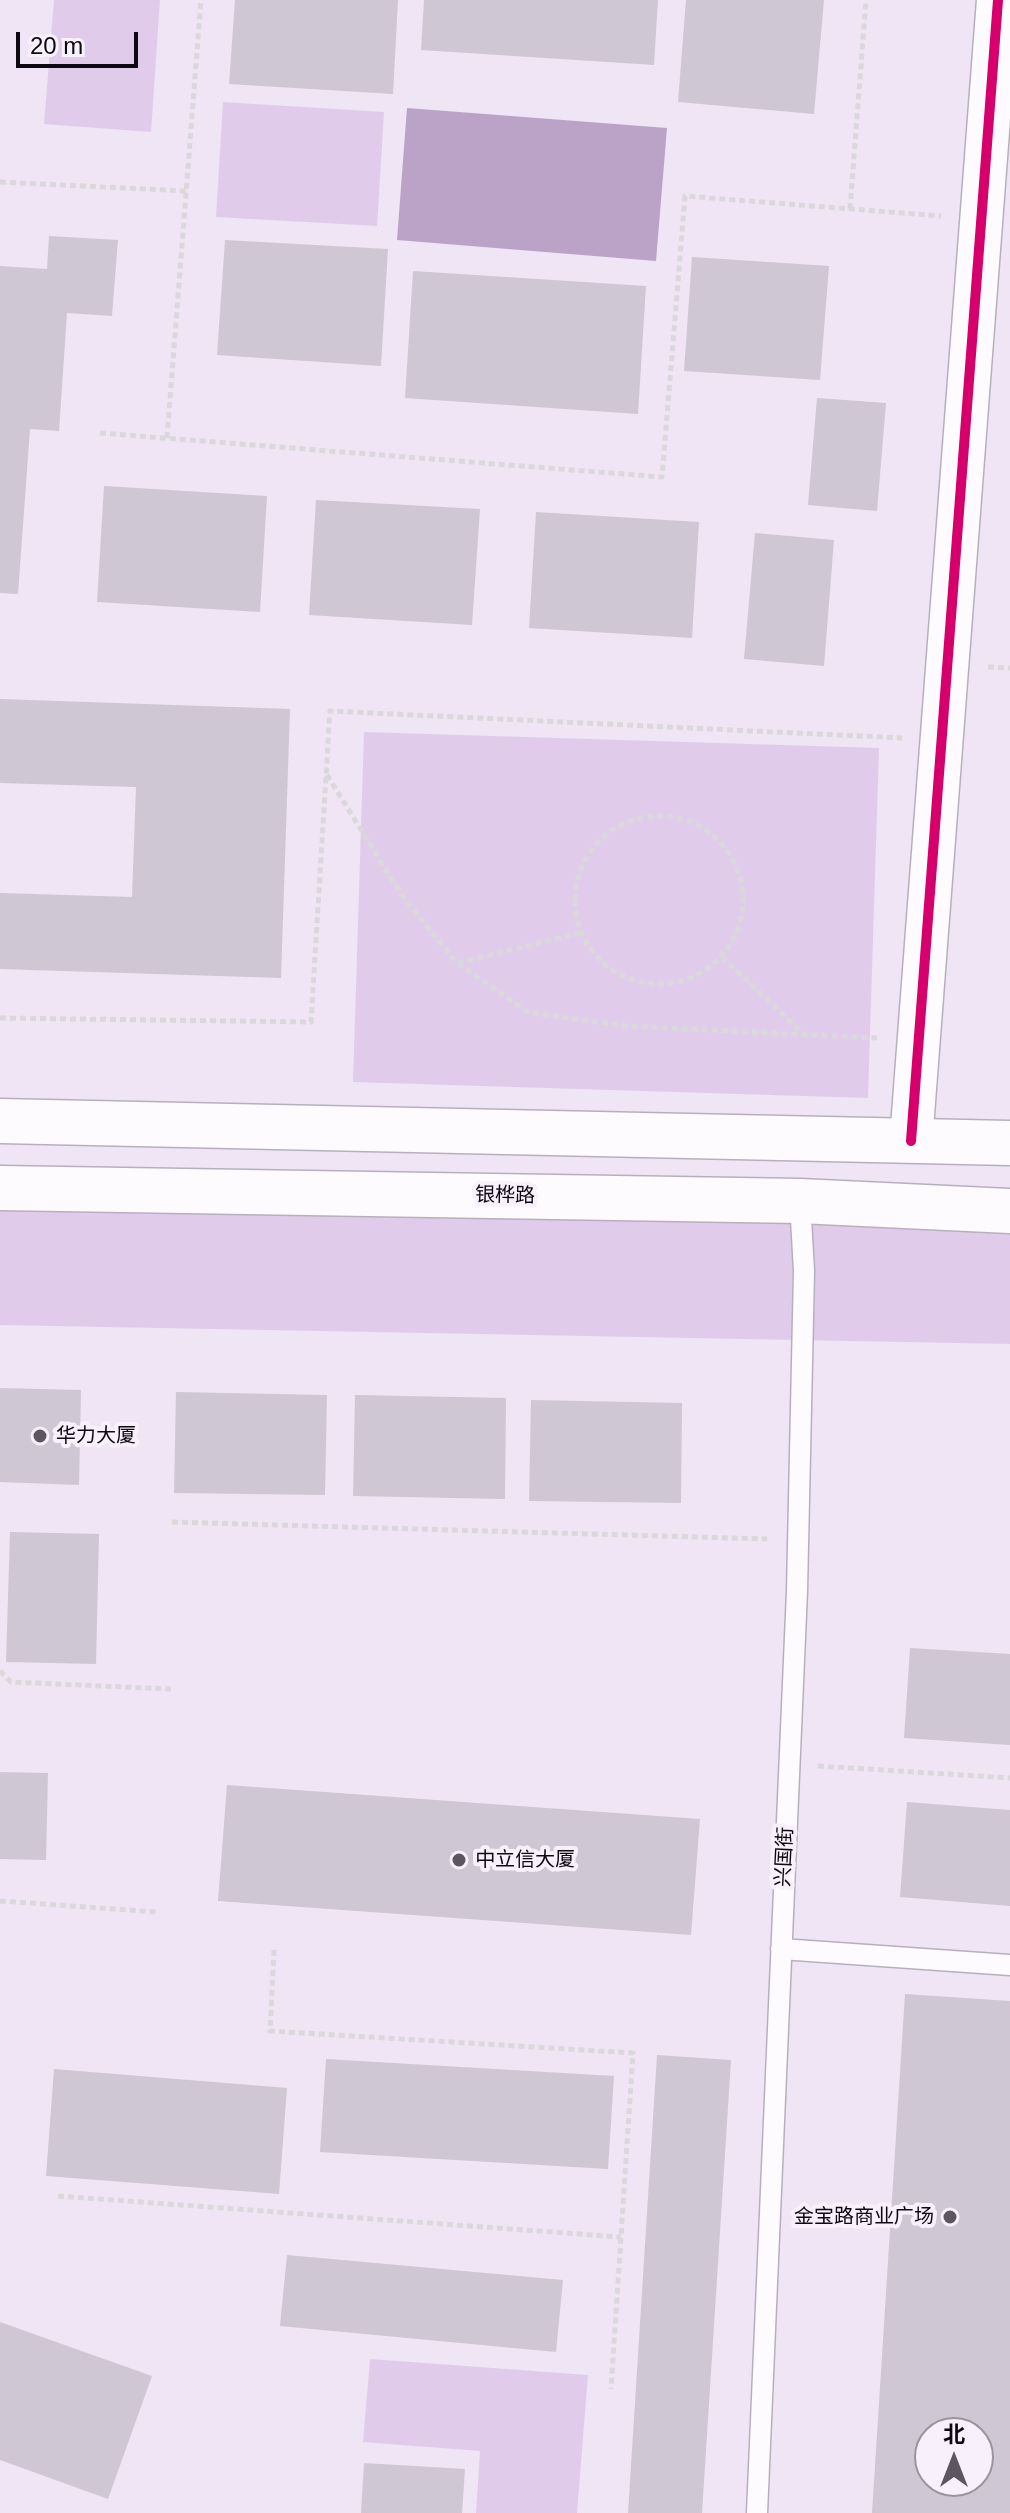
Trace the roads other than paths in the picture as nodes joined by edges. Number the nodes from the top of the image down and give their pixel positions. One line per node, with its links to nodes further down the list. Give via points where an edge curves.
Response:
1 (998, 0): 3 (street)
2 (0, 1121): 3 (main road)
3 (911, 1141): 4 (main road)
4 (1010, 1143)
5 (0, 1188): 6 (main road, 银桦路)
6 (800, 1201): 7 (main road, 银桦路); 8 (lane, 兴国街, via 804,1271 798,1540)
7 (1010, 1211)
8 (781, 1949): 9 (lane); 10 (lane, 兴国街)
9 (1010, 1965)
10 (757, 2513)

